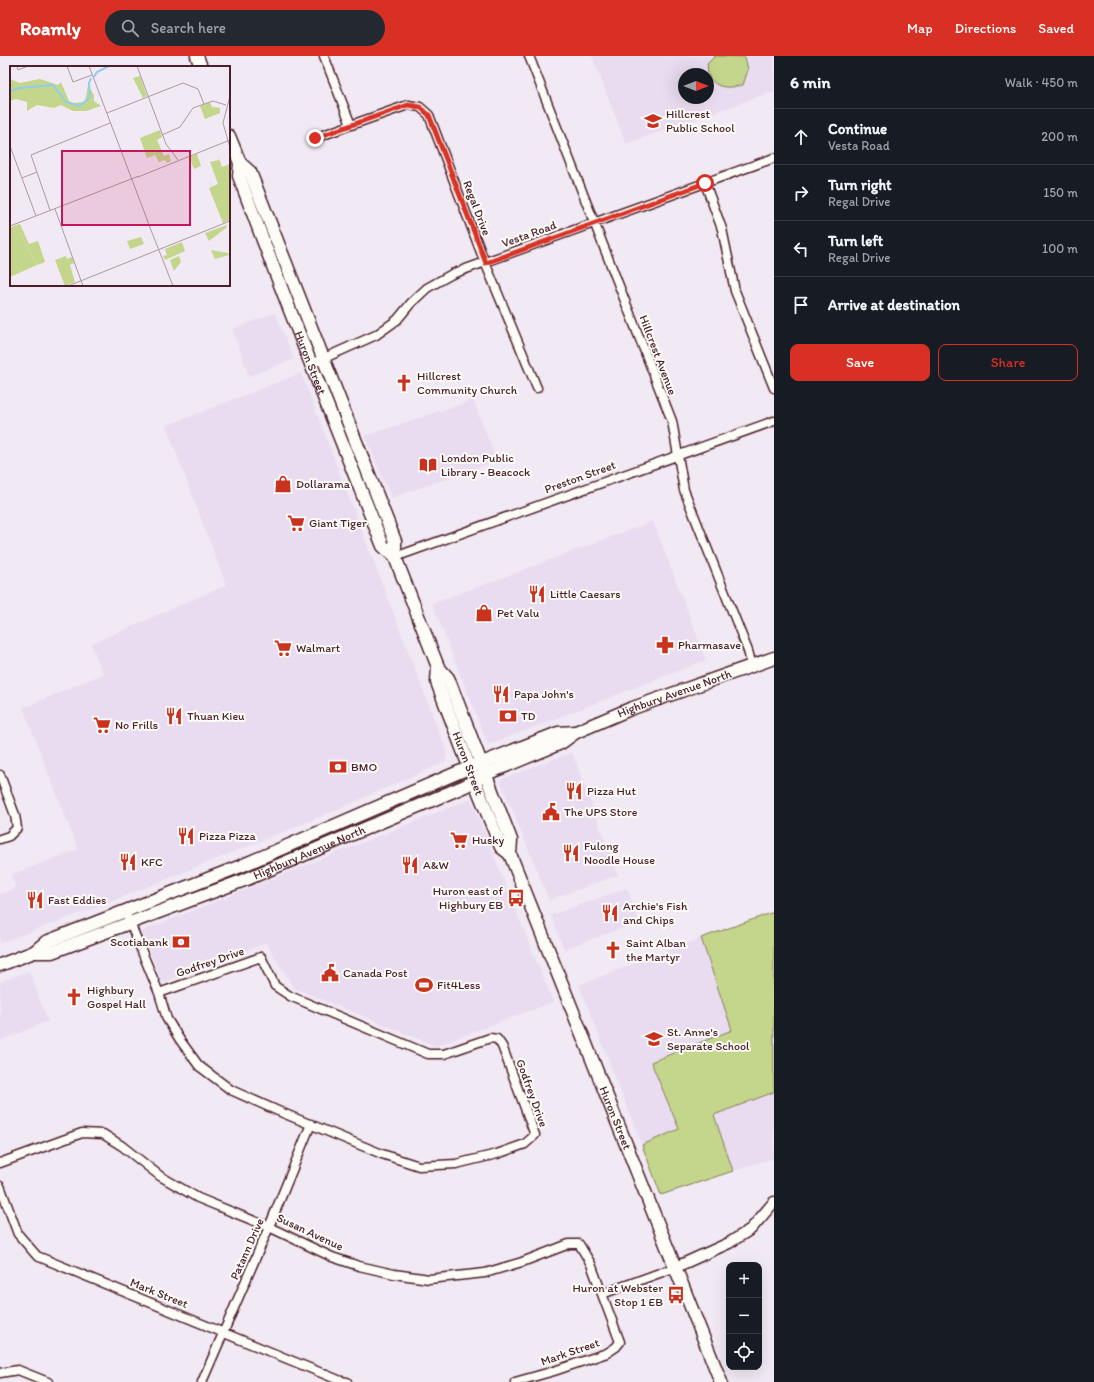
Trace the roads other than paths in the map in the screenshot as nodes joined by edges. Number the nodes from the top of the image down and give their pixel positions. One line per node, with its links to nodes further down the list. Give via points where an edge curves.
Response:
1 (197, 56): 4 (main road)
2 (324, 56): 5 (street)
3 (530, 56): 11 (street, Hillcrest Avenue)
4 (201, 66)
5 (350, 125): 7 (street, Regal Drive); 12 (street, Regal Drive, via 408,105 420,107 429,115)
6 (230, 138): 9 (main road, Huron Street)
7 (315, 138)
8 (774, 158): 10 (street, Vesta Road)
9 (240, 163): 13 (main road, Huron Street, via 250,172); 14 (main road, Huron Street, via 239,176)
10 (705, 183): 11 (street, Vesta Road); 16 (street, via 722,229 735,291)
11 (594, 223): 12 (street, Vesta Road); 18 (street, Hillcrest Avenue, via 672,421)
12 (486, 263): 13 (street, Vesta Road, via 452,274 427,288 397,320 376,335); 15 (street, Regal Drive)
13 (322, 358): 14 (street, Vesta Road); 19 (main road, Huron Street, via 395,541)
14 (311, 364): 19 (main road, Huron Street, via 383,546)
15 (537, 388)
16 (774, 388)
17 (774, 421): 18 (street, Preston Street)
18 (678, 455): 19 (street, Preston Street); 21 (street, Hillcrest Avenue, via 684,490)
19 (395, 557): 22 (main road, Huron Street)
20 (774, 658): 21 (main road, Highbury Avenue North)
21 (752, 666): 24 (main road, Highbury Avenue North, via 630,709 576,732 561,743)
22 (438, 667): 23 (main road, Huron Street, via 437,682); 24 (main road, Huron Street, via 448,678)
23 (470, 768): 24 (main road, Highbury Avenue North); 26 (main road, Huron Street); 29 (main road, Highbury Avenue North)
24 (484, 769): 26 (main road, Highbury Avenue North); 28 (main road, Huron Street, via 511,840)
25 (0, 775): 27 (street, via 15,815 17,828 9,836)
26 (474, 781): 28 (main road, Huron Street, via 501,847); 29 (main road, Highbury Avenue North, via 247,879)
27 (0, 839)
28 (510, 854): 37 (main road, Huron Street)
29 (127, 917): 30 (main road, Highbury Avenue North, via 52,952 34,952); 31 (street, Godfrey Drive)
30 (0, 965)
31 (159, 993): 32 (street, Godfrey Drive, via 167,1019 199,1066 231,1090); 32 (street, Godfrey Drive, via 261,957 276,986 290,996 428,1054 444,1054 490,1038 497,1039 502,1046 535,1135 525,1144 497,1154 456,1164 419,1166 382,1154)
32 (311, 1124): 36 (street, Patann Drive)
33 (0, 1163): 36 (street, Susan Avenue, via 82,1133 103,1134 160,1176 198,1198)
34 (0, 1186): 39 (street, Mark Street, via 18,1234 37,1256)
35 (774, 1202): 37 (street, via 751,1229 729,1243)
36 (270, 1227): 38 (street, Susan Avenue, via 332,1257 358,1266 429,1279 485,1273 570,1244 579,1244 591,1264); 39 (street, Patann Drive)
37 (676, 1267): 38 (street); 45 (main road, Huron Street)
38 (602, 1294): 44 (street, Mark Street, via 620,1342 616,1347 599,1356)
39 (223, 1332): 42 (street, Patann Drive); 43 (street, Mark Street)
40 (0, 1373): 41 (street, via 18,1370)
41 (48, 1382)
42 (202, 1382)
43 (347, 1382)
44 (515, 1382)
45 (721, 1382)

